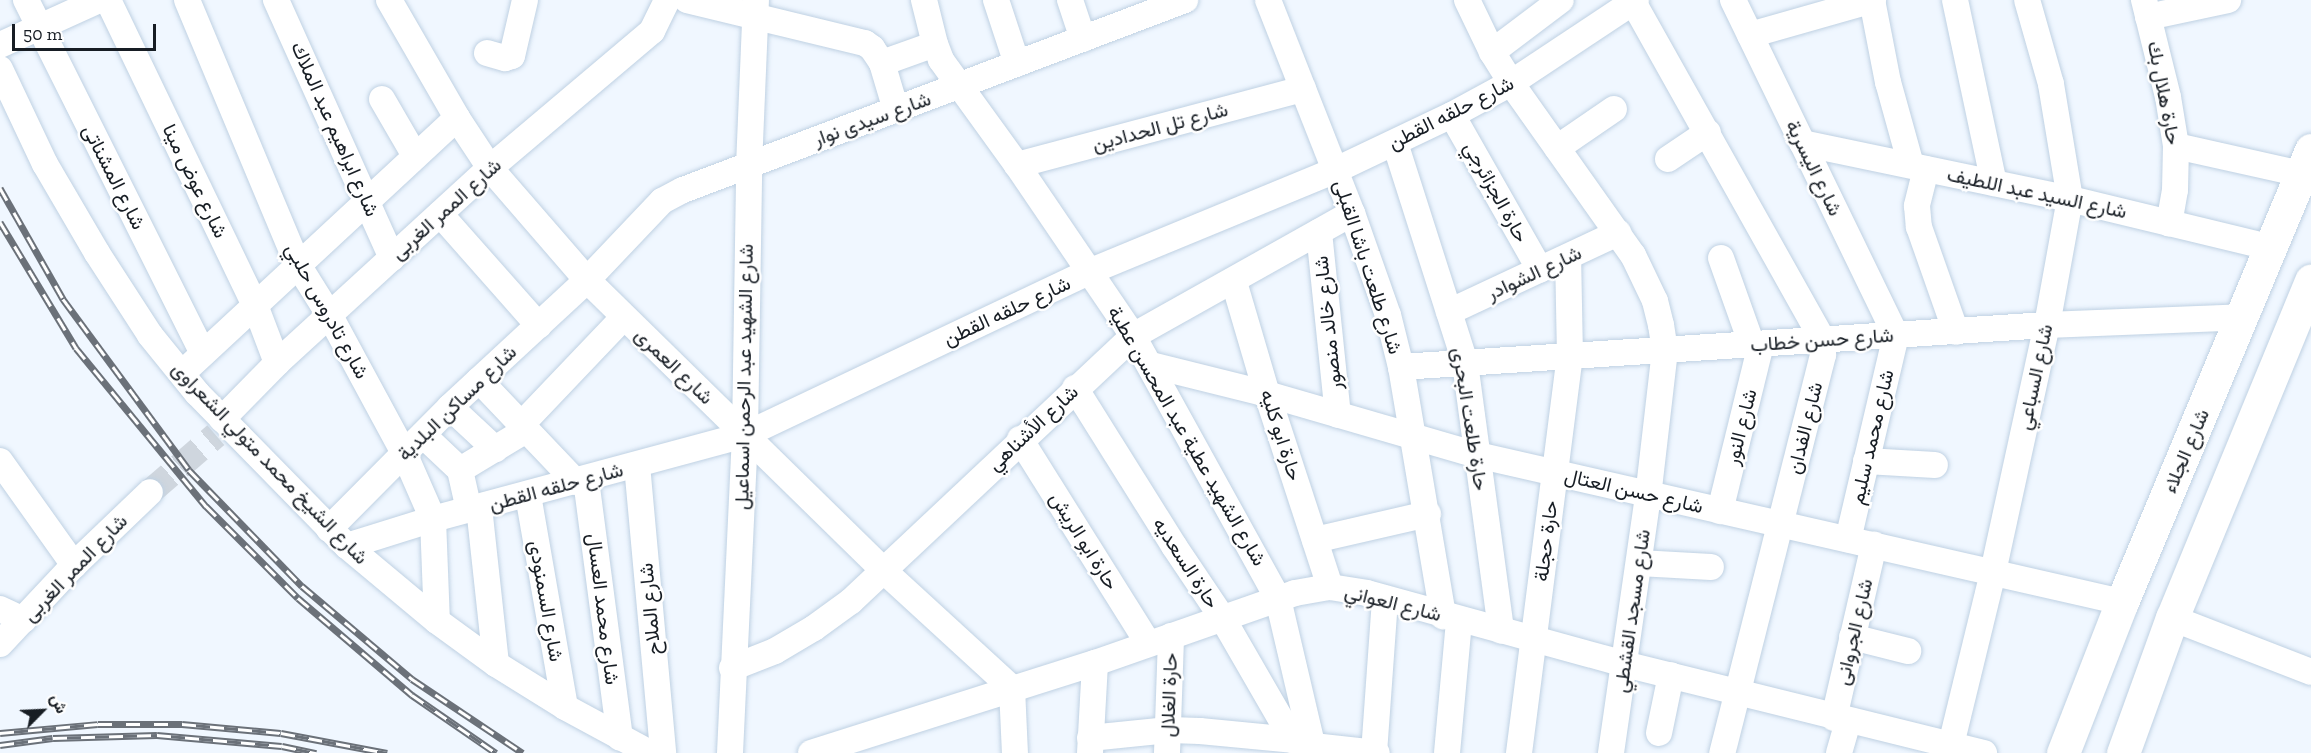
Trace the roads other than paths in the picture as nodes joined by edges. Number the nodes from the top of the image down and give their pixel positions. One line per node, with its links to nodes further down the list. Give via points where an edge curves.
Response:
1 (26, 0): 26 (street, شارع المشناتى)
2 (99, 0): 26 (street)
3 (108, 0): 76 (street, شارع عوض مينا)
4 (187, 0): 70 (street, شارع تادروس حلبي)
5 (276, 0): 60 (street, شارع ابراهيم عبد الملاك)
6 (389, 0): 44 (street, شارع العمرى)
7 (525, 0): 32 (street, via 513,54 507,58)
8 (667, 0): 56 (street, شارع الممر الغربى, via 652,31)
9 (687, 0): 24 (street)
10 (924, 0): 29 (street, شارع الشهيد عطية عبد المحسن عطية)
11 (996, 0): 34 (street)
12 (1070, 0): 28 (street)
13 (1185, 0): 23 (street, شارع سيدى نوار)
14 (1268, 0): 38 (street, شارع طلعت باشا القبلى)
15 (1467, 0): 31 (street, شارع مسجد القشطي)
16 (1561, 0): 31 (street)
17 (1733, 0): 27 (street, شارع اليسرية)
18 (1872, 0): 27 (street); 55 (street, via 1888,82)
19 (1955, 0): 58 (street)
20 (2027, 0): 59 (street, شارع السباعي, via 2051,84)
21 (1634, 1): 36 (street, شارع حلقه القطن); 45 (street)
22 (2219, 1): 25 (street)
23 (1156, 5): 28 (street, شارع سيدى نوار)
24 (755, 8): 33 (street, via 856,39 872,48); 54 (street, شارع الشهيد عبد الرحمن اسماعيل)
25 (2146, 8): 48 (street, حارة هلال بك)
26 (39, 26): 30 (street); 90 (street, شارع المشناتى)
27 (1750, 35): 47 (street, شارع اليسرية)
28 (1083, 39): 34 (street, شارع سيدى نوار)
29 (935, 44): 33 (street); 37 (street, شارع الشهيد عطية عبد المحسن عطية, via 941,60)
30 (0, 45)
31 (1492, 52): 36 (street, شارع مسجد القشطي)
32 (487, 53)
33 (882, 63): 42 (street)
34 (1017, 64): 37 (street, شارع سيدى نوار)
35 (0, 69): 96 (street, شارع الشيخ محمد متولي الشعراوى, via 45,164 91,243)
36 (1511, 83): 43 (street, شارع حلقه القطن); 49 (street, شارع مسجد القشطي)
37 (961, 87): 42 (street, شارع سيدى نوار); 53 (street, شارع الشهيد عطية عبد المحسن عطية)
38 (1303, 89): 53 (street, شارع تل الحدادين); 57 (street, شارع طلعت باشا القبلى)
39 (381, 99): 50 (street)
40 (0, 107): 165 (street, شارع الشيخ محمد متولي الشعراوى, via 42,189 136,341 168,384 250,473 341,562 440,643 546,714)
41 (1614, 109): 49 (street)
42 (897, 110): 54 (street, شارع سيدى نوار)
43 (1452, 115): 46 (street, شارع حلقه القطن); 71 (street, حارة الجزائرجي)
44 (457, 118): 50 (street); 56 (street, شارع العمرى)
45 (1707, 132): 51 (street); 87 (street)
46 (1395, 143): 57 (street, شارع حلقه القطن); 77 (street, حارة طلعت البحرى)
47 (1802, 143): 55 (street, شارع السيد عبد اللطيف); 85 (street, شارع اليسرية)
48 (2176, 146): 52 (street); 63 (street, حارة هلال بك)
49 (1557, 148): 65 (street, شارع مسجد القشطي)
50 (415, 156): 60 (street)
51 (1668, 159)
52 (2306, 162): 66 (main road, شارع الجلاء)
53 (1017, 165): 72 (street, شارع الشهيد عطية عبد المحسن عطية)
54 (749, 166): 73 (street, شارع سيدى نوار, via 662,201); 105 (street, شارع الشهيد عبد الرحمن اسماعيل)
55 (1918, 167): 58 (street, شارع السيد عبد اللطيف); 84 (street, via 1918,227)
56 (490, 168): 62 (street, شارع الممر الغربى); 73 (street, شارع العمرى)
57 (1336, 170): 61 (street, شارع طلعت باشا القبلى); 72 (street, شارع حلقه القطن)
58 (1994, 183): 59 (street, شارع السيد عبد اللطيف)
59 (2070, 199): 63 (street, شارع السيد عبد اللطيف); 81 (street, شارع السباعي)
60 (368, 201): 68 (street, شارع ابراهيم عبد الملاك); 70 (street)
61 (1352, 213): 64 (street, شارع الأشناهي); 95 (street, شارع طلعت باشا القبلى, via 1381,294)
62 (440, 214): 68 (street, شارع الممر الغربى); 83 (street)
63 (2169, 223): 66 (street, شارع السيد عبد اللطيف)
64 (1319, 232): 75 (street, شارع الأشناهي); 101 (street, شارع خالد منصور)
65 (1618, 233): 67 (street, شارع الشوادر); 89 (street, شارع مسجد القشطي, via 1652,293)
66 (2271, 248): 80 (main road, شارع الجلاء)
67 (1568, 257): 71 (street, شارع الشوادر); 91 (street, حارة حجلة)
68 (392, 258): 78 (street, شارع الممر الغربى)
69 (1721, 258): 88 (street)
70 (298, 265): 76 (street); 78 (street, شارع تادروس حلبي)
71 (1540, 270): 77 (street, شارع الشوادر)
72 (1091, 272): 86 (street, شارع الشهيد عطية عبد المحسن عطية); 105 (street, شارع حلقه القطن)
73 (587, 280): 79 (street, شارع العمرى); 83 (street, شارع مساكن البلدية)
74 (2311, 280): 82 (main road)
75 (1234, 282): 86 (street, شارع الأشناهي); 99 (street, حارة ابو كليه)
76 (255, 305): 90 (street); 92 (street, شارع عوض مينا)
77 (1449, 312): 93 (street, حارة طلعت البحرى)
78 (330, 316): 92 (street, شارع الممر الغربى); 109 (street, شارع تادروس حلبي)
79 (624, 317): 103 (street); 105 (street, شارع العمرى)
80 (2242, 317): 81 (street, شارع حسن خطاب); 139 (main road, شارع الجلاء)
81 (2047, 325): 84 (street, شارع حسن خطاب); 135 (street, شارع السباعي)
82 (2303, 325): 142 (main road)
83 (539, 326): 97 (street, شارع مساكن البلدية)
84 (1956, 332): 85 (street, شارع حسن خطاب)
85 (1896, 335): 87 (street, شارع حسن خطاب); 112 (street, شارع محمد سليم)
86 (1133, 336): 94 (street, شارع الشهيد عطية عبد المحسن عطية); 98 (street, شارع الأشناهي)
87 (1823, 340): 88 (street, شارع حسن خطاب); 125 (street, شارع الفدان, via 1823,356)
88 (1757, 344): 89 (street, شارع حسن خطاب); 122 (street, شارع النور)
89 (1665, 350): 91 (street, شارع حسن خطاب); 120 (street, شارع مسجد القشطي)
90 (203, 353): 96 (street)
91 (1570, 357): 93 (street, شارع حسن خطاب); 116 (street, حارة حجلة)
92 (277, 363): 102 (street, شارع الممر الغربى)
93 (1465, 363): 95 (street, شارع حسن خطاب); 110 (street, حارة طلعت البحرى)
94 (1151, 365): 99 (street, شارع حسن العتال); 138 (street, شارع الشهيد عطية عبد المحسن عطية)
95 (1401, 367): 106 (street, شارع طلعت باشا القبلى)
96 (181, 374): 102 (street, شارع الشيخ محمد متولي الشعراوى)
97 (479, 380): 100 (street, شارع مساكن البلدية); 103 (street)
98 (1075, 388): 107 (street, شارع الأشناهي); 143 (street, حارة السعديه)
99 (1267, 394): 101 (street, شارع حسن العتال); 128 (street, حارة ابو كليه)
100 (450, 407): 104 (street, شارع مساكن البلدية); 108 (street)
101 (1338, 414): 106 (street, شارع حسن العتال)
102 (222, 419): 126 (street, شارع الشيخ محمد متولي الشعراوى)
103 (524, 428): 108 (street); 117 (street)
104 (423, 435): 109 (street, شارع مساكن البلدية); 115 (street)
105 (745, 435): 113 (street, شارع حلقه القطن); 134 (street, شارع العمرى); 155 (street, شارع الشهيد عبد الرحمن اسماعيل)
106 (1414, 436): 110 (street, شارع حسن العتال); 123 (street, شارع طلعت باشا القبلى)
107 (1020, 439): 134 (street, شارع الأشناهي); 148 (street, حارة ابو الريش)
108 (495, 449): 115 (street)
109 (404, 453): 124 (street, شارع تادروس حلبي); 126 (street, شارع مساكن البلدية)
110 (1477, 455): 116 (street, شارع حسن العتال); 146 (street, حارة طلعت البحرى)
111 (0, 461): 132 (street)
112 (1866, 461): 114 (street); 127 (street, شارع محمد سليم)
113 (637, 465): 117 (street, شارع حلقه القطن); 170 (street, شارع الملاح)
114 (1935, 465)
115 (459, 470): 121 (street)
116 (1555, 474): 120 (street, شارع حسن العتال); 149 (street, حارة حجلة)
117 (581, 481): 119 (street, شارع حلقه القطن); 165 (street, شارع محمد العسال)
118 (150, 492): 132 (street, شارع الممر الغربى)
119 (528, 495): 121 (street, شارع حلقه القطن); 160 (street, شارع السمنودى)
120 (1648, 496): 122 (street, شارع حسن العتال); 131 (street, شارع مسجد القشطي)
121 (474, 508): 124 (street, شارع حلقه القطن); 152 (street)
122 (1720, 511): 125 (street, شارع حسن العتال)
123 (1428, 514): 128 (street); 141 (street, شارع طلعت باشا القبلى)
124 (433, 519): 130 (street, شارع حلقه القطن); 145 (street)
125 (1781, 524): 127 (street, شارع حسن العتال); 159 (street, شارع الفدان)
126 (329, 529): 130 (street, شارع الشيخ محمد متولي الشعراوى)
127 (1848, 539): 129 (street, شارع حسن العتال)
128 (1315, 540): 136 (street, حارة ابو كليه)
129 (1874, 545): 135 (street, شارع حسن العتال); 147 (street, شارع الجروانى)
130 (347, 546): 145 (street, شارع الشيخ محمد متولي الشعراوى)
131 (1639, 563): 133 (street); 154 (street, شارع مسجد القشطي)
132 (74, 565): 144 (street, شارع الممر الغربى)
133 (1711, 567)
134 (883, 570): 155 (street, شارع الأشناهي, via 814,628 775,651); 158 (street, شارع العمرى)
135 (1993, 572): 139 (street, شارع حسن العتال); 168 (street, شارع السباعي)
136 (1330, 587): 137 (street, شارع العواني); 138 (street, شارع العواني)
137 (1385, 598): 141 (street, شارع العواني); 174 (street)
138 (1278, 599): 143 (street, شارع العواني); 167 (street, شارع الشهيد عطية عبد المحسن عطية)
139 (2122, 602): 181 (main road, شارع الجلاء)
140 (0, 609): 144 (street)
141 (1451, 618): 146 (street, شارع العواني); 175 (street, شارع طلعت باشا القبلى)
142 (2172, 618): 156 (street); 182 (main road)
143 (1223, 619): 148 (street, شارع العواني); 167 (street, حارة السعديه)
144 (24, 620): 150 (street, شارع الممر الغربى)
145 (437, 621): 152 (street, شارع الشيخ محمد متولي الشعراوى)
146 (1501, 631): 149 (street, شارع العواني)
147 (1852, 637): 151 (street); 161 (street, شارع الجروانى)
148 (1160, 640): 153 (street, شارع العواني); 163 (street, حارة الغلال)
149 (1533, 640): 154 (street, شارع العواني); 176 (street, حارة حجلة)
150 (0, 644)
151 (1908, 651)
152 (496, 663): 160 (street, شارع الشيخ محمد متولي الشعراوى)
153 (1095, 663): 158 (street, شارع العواني); 166 (street)
154 (1624, 664): 157 (street, شارع العواني); 177 (street, شارع مسجد القشطي)
155 (732, 668): 171 (street, شارع الشهيد عبد الرحمن اسماعيل)
156 (2311, 672)
157 (1671, 675): 159 (street, شارع العواني); 162 (street)
158 (1012, 688): 172 (street, شارع العواني); 173 (street)
159 (1737, 692): 161 (street, شارع العواني); 178 (street, شارع الفدان)
160 (565, 707): 165 (street, شارع الشيخ محمد متولي الشعراوى)
161 (1841, 720): 168 (street, شارع العواني); 179 (street, شارع الجروانى)
162 (1659, 733)
163 (1168, 742): 164 (street); 166 (street)
164 (1231, 744): 167 (street)
165 (619, 745): 169 (street, شارع الشيخ محمد متولي الشعراوى)
166 (1090, 745)
167 (1307, 746): 174 (street)
168 (1950, 749): 180 (street, شارع العواني)
169 (650, 753)
170 (663, 753)
171 (730, 753)
172 (811, 753)
173 (1016, 753)
174 (1375, 753)
175 (1447, 753)
176 (1519, 753)
177 (1611, 753)
178 (1722, 753)
179 (1839, 753)
180 (1984, 753)
181 (2063, 753)
182 (2123, 753)

